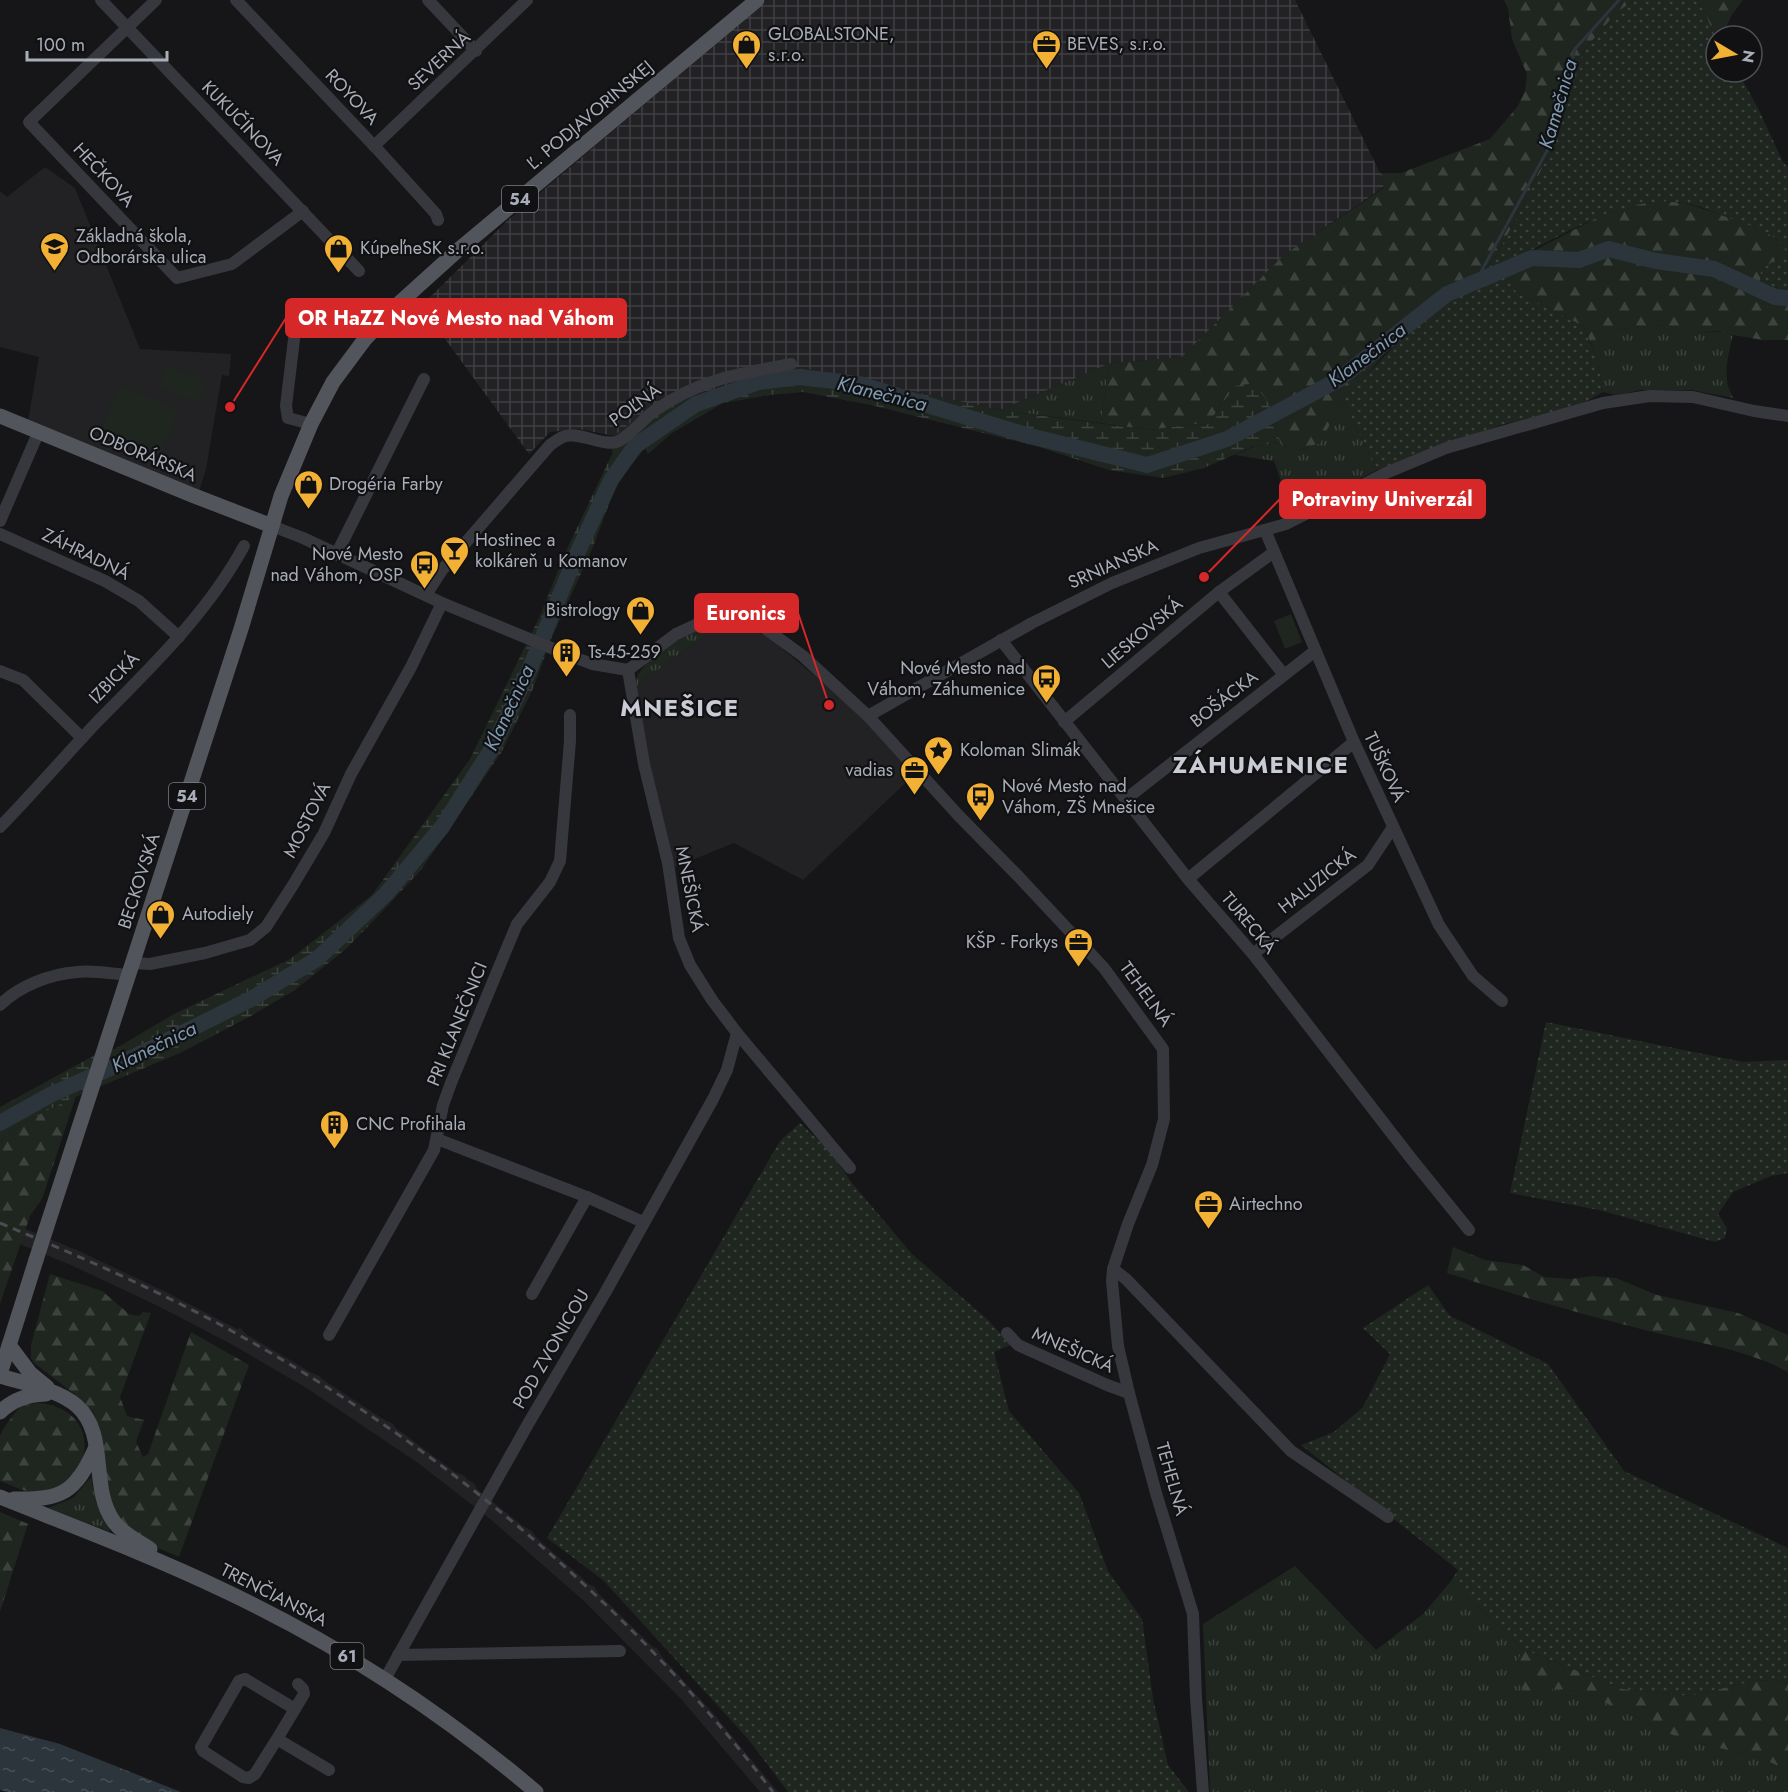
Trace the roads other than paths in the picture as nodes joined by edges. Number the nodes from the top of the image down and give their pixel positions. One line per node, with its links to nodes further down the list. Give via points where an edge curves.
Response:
1 (101, 0): 7 (street, KUKUČÍNOVA)
2 (156, 0): 7 (street)
3 (236, 0): 9 (street, ROYOVA)
4 (428, 0): 8 (street)
5 (527, 0): 8 (street, SEVERNÁ)
6 (757, 0): 18 (main road, Ľ. PODJAVORINSKEJ / 54, via 396,306 333,382)
7 (127, 27): 10 (street, KUKUČÍNOVA); 10 (street, HEČKOVA, via 29,122 177,278 232,264)
8 (476, 51): 9 (street, SEVERNÁ)
9 (374, 146): 11 (street, ROYOVA)
10 (303, 212): 12 (street, KUKUČÍNOVA)
11 (438, 220)
12 (359, 271)
13 (298, 306): 18 (street, via 286,406 288,418)
14 (791, 364): 28 (street, POĽNÁ, via 716,379 692,388 653,412 619,441 565,436 550,445 442,570)
15 (424, 379): 26 (street)
16 (0, 416): 19 (main road, ODBORÁRSKA)
17 (1788, 416): 22 (street, SRNIANSKA, via 1693,397 1663,395 1603,403 1446,448 1386,473 1298,519)
18 (311, 424): 21 (main road, Ľ. PODJAVORINSKEJ / 54)
19 (39, 431): 20 (street); 21 (main road, ODBORÁRSKA)
20 (0, 521)
21 (272, 526): 26 (street); 46 (main road, BECKOVSKÁ / 54)
22 (1265, 530): 25 (street, TUŠKOVÁ); 31 (street, SRNIANSKA, via 1153,565)
23 (0, 534): 30 (street, ZÁHRADNÁ, via 105,581 139,602)
24 (244, 546): 30 (street, IZBICKÁ)
25 (1274, 552): 27 (street, LIESKOVSKÁ); 32 (street, TUŠKOVÁ)
26 (336, 555): 28 (street)
27 (1220, 592): 35 (street); 38 (street, LIESKOVSKÁ)
28 (426, 595): 29 (street)
29 (442, 603): 33 (street, via 592,664); 46 (street, MOSTOVÁ, via 324,833 266,927 250,940)
30 (179, 638): 39 (street, IZBICKÁ)
31 (1001, 640): 37 (street, SRNIANSKA); 38 (street, TURECKÁ)
32 (1315, 651): 35 (street, BOŠÁCKA); 40 (street, TUŠKOVÁ)
33 (628, 670): 37 (street, TEHELNÁ, via 676,634 711,618 735,618 762,626 803,656); 49 (street, MNEŠICKÁ, via 680,938 706,992)
34 (0, 671): 39 (street, via 23,680)
35 (1284, 675): 41 (street, BOŠÁCKA)
36 (570, 715): 50 (street, PRI KLANEČNICI, via 560,861 550,882 518,924 451,1083)
37 (868, 716): 55 (street, TEHELNÁ, via 1104,968 1163,1049 1164,1119 1152,1165)
38 (1064, 722): 41 (street, TURECKÁ)
39 (82, 738): 42 (street, IZBICKÁ)
40 (1354, 742): 43 (street, TUŠKOVÁ); 44 (street)
41 (1126, 799): 44 (street, TURECKÁ)
42 (0, 827)
43 (1393, 827): 45 (street, HALUZICKÁ, via 1368,866); 47 (street, TUŠKOVÁ, via 1439,925 1473,976)
44 (1188, 879): 45 (street, TURECKÁ)
45 (1252, 954): 54 (street, TURECKÁ)
46 (131, 969): 48 (street, MOSTOVÁ, via 56,976 31,984); 59 (main road, BECKOVSKÁ / 54, bridge)
47 (1502, 1001)
48 (0, 1005)
49 (737, 1033): 51 (street, MNEŠICKÁ); 53 (street, POD ZVONICOU, via 727,1070)
50 (437, 1139): 52 (street); 58 (street, PRI KLANEČNICI)
51 (850, 1168)
52 (587, 1197): 53 (street); 56 (street)
53 (643, 1222): 69 (street, POD ZVONICOU)
54 (1469, 1230)
55 (1113, 1269): 61 (street, TEHELNÁ, via 1118,1346); 66 (street, via 1292,1450)
56 (532, 1294)
57 (1007, 1333): 61 (street, MNEŠICKÁ, via 1018,1345)
58 (328, 1335)
59 (9, 1345): 60 (main road, 54); 62 (main road, via 30,1373)
60 (0, 1375): 62 (main road)
61 (1129, 1392): 76 (street, TEHELNÁ, via 1193,1614)
62 (55, 1394): 63 (main road, via 19,1398); 64 (main road, via 70,1401 87,1418)
63 (0, 1412)
64 (95, 1449): 65 (main road, via 80,1480 63,1493 36,1500); 67 (main road, via 103,1499 114,1522)
65 (2, 1498): 67 (main road, TRENČIANSKA / 61)
66 (1388, 1517)
67 (162, 1562): 70 (main road, TRENČIANSKA / 61, via 251,1603)
68 (620, 1651): 69 (street)
69 (398, 1655): 70 (street, POD ZVONICOU)
70 (385, 1679): 75 (main road, TRENČIANSKA / 61, via 453,1725)
71 (298, 1684): 72 (street, via 304,1694)
72 (295, 1708): 73 (street); 73 (street, via 249,1680 239,1681 201,1747 249,1778)
73 (277, 1739): 74 (street)
74 (329, 1770)
75 (536, 1792)
76 (1203, 1792)

